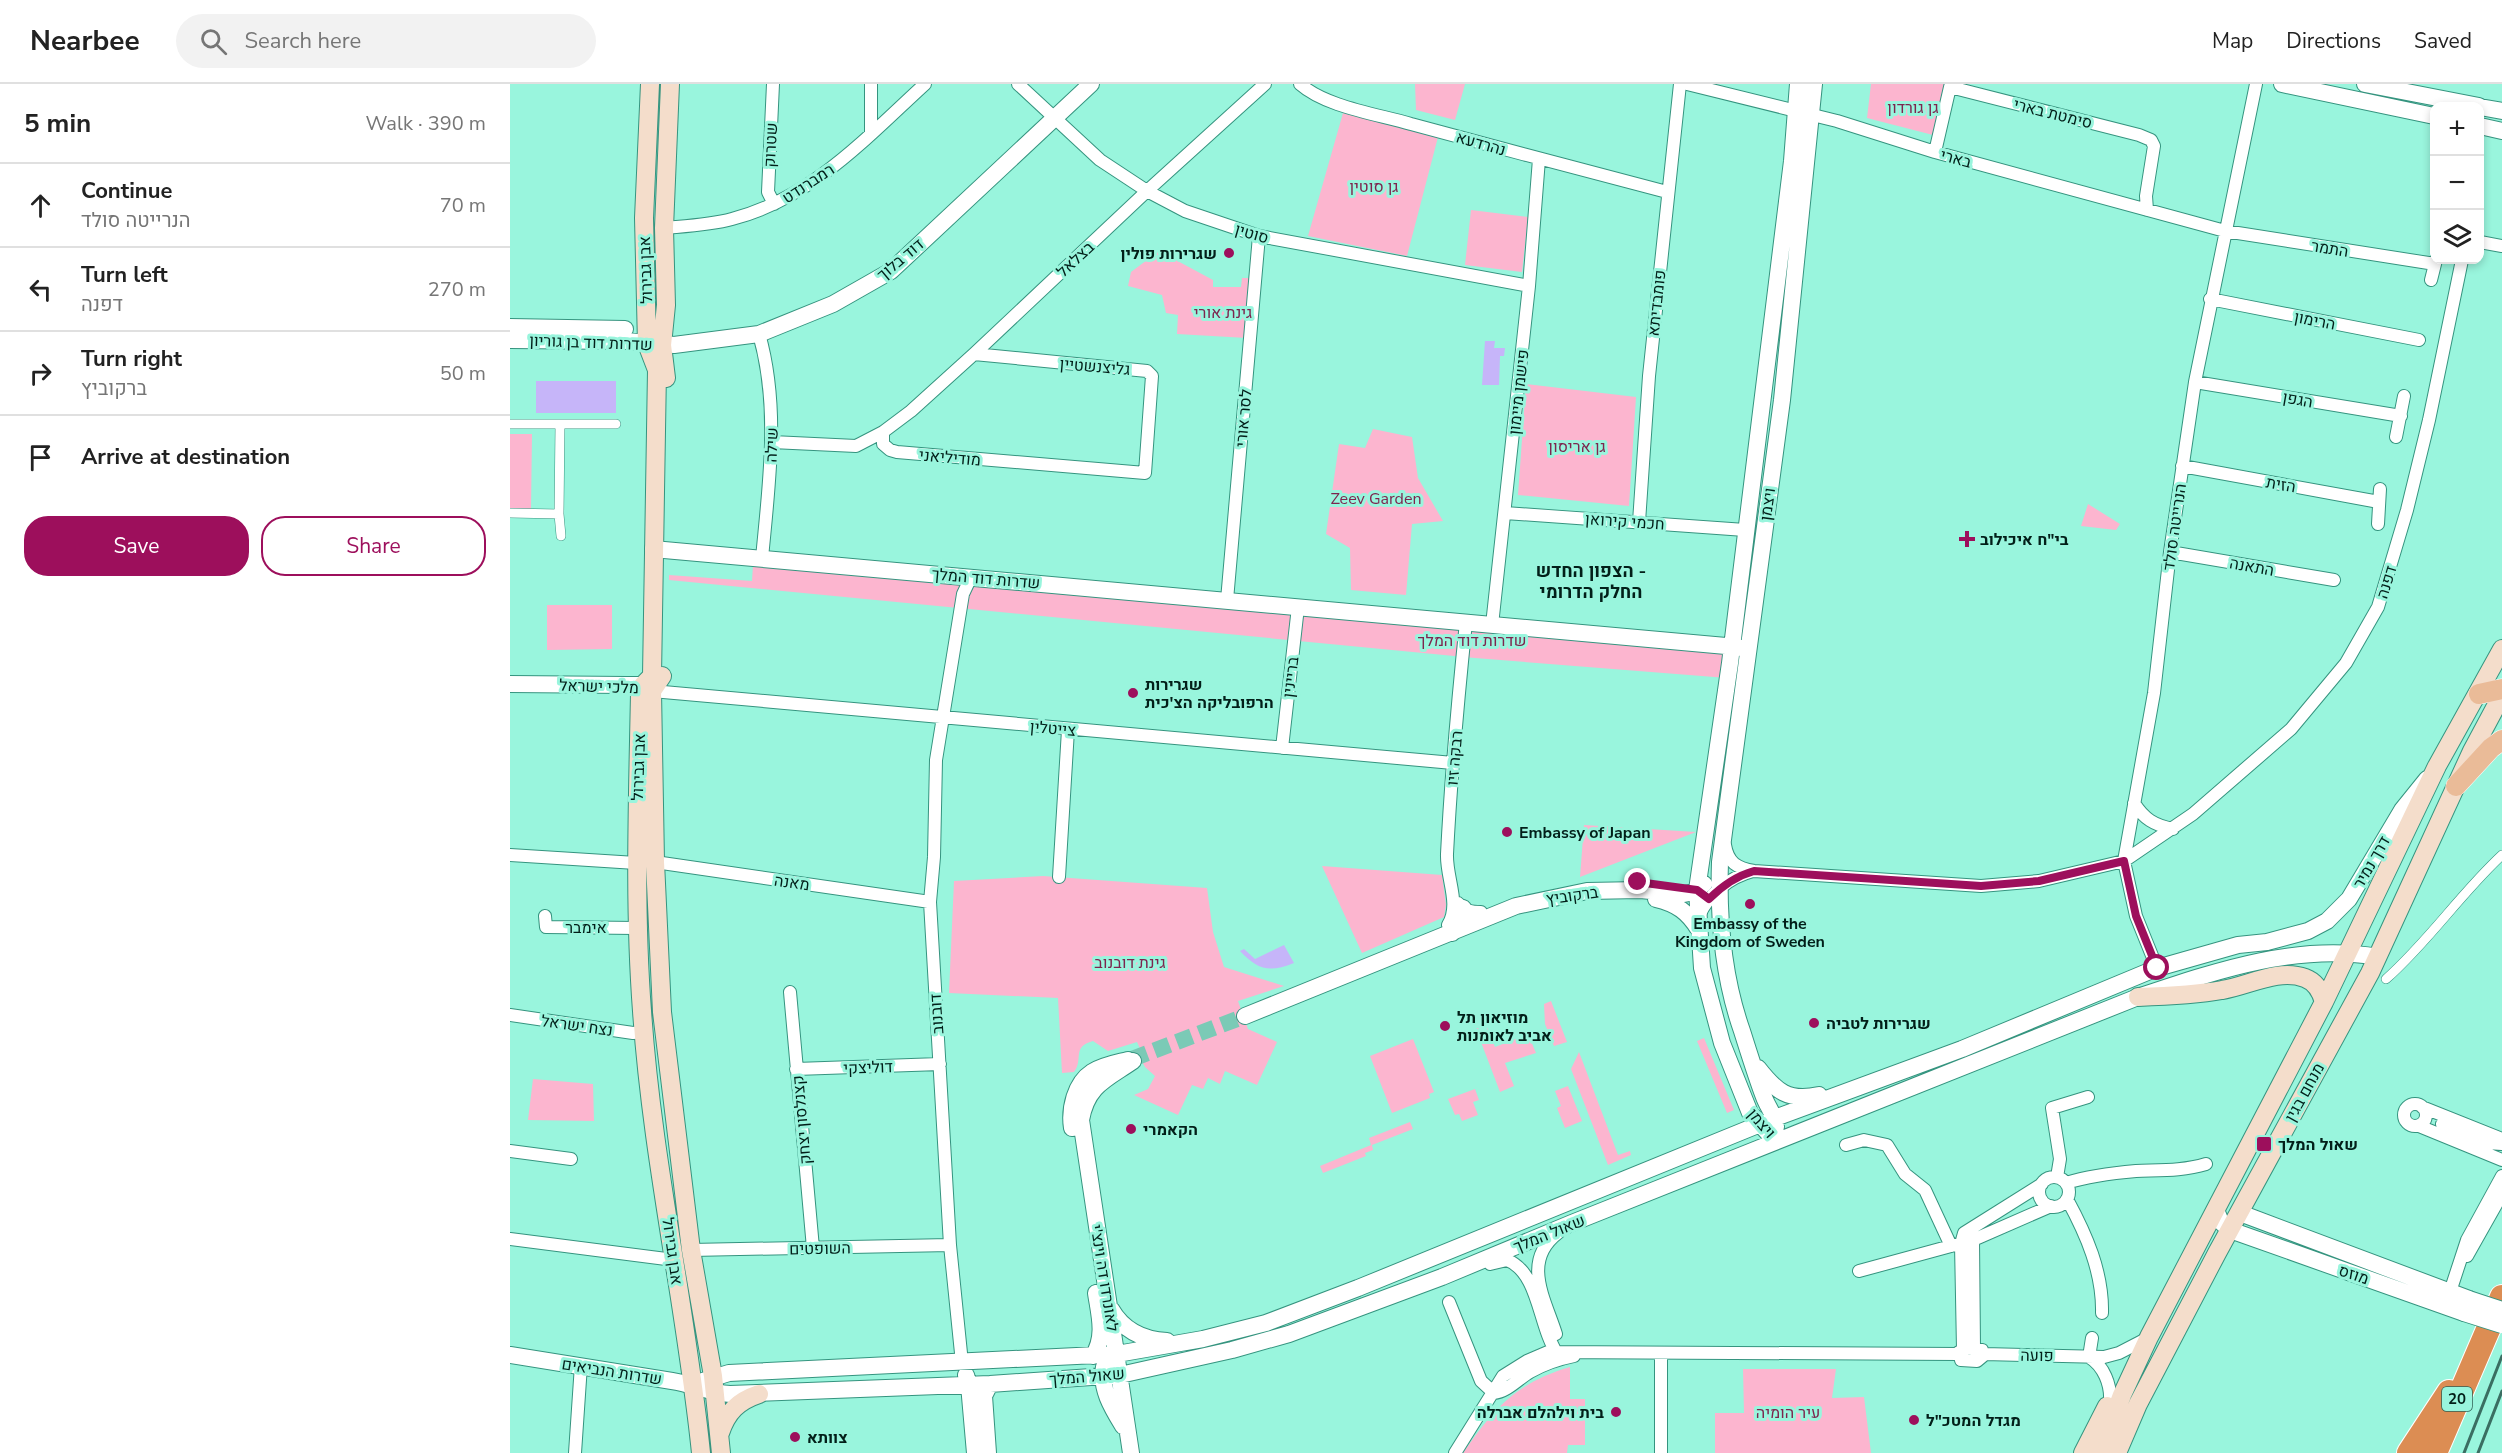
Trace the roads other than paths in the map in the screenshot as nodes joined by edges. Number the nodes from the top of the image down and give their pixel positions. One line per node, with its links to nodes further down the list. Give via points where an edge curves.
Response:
1 (670, 84): 32 (main road, אבן גבירול)
2 (773, 84): 30 (street, שטרוק, via 768,192)
3 (871, 84): 25 (street)
4 (925, 84): 25 (street, רמברנדט)
5 (1018, 84): 22 (street, סוטין)
6 (1091, 84): 22 (street, דוד בלוך)
7 (1265, 84): 28 (street, בצלאל)
8 (1300, 84): 27 (street, נהרדעא, via 1330,101)
9 (1680, 84): 29 (street, פומבדיתא)
10 (1688, 84): 20 (street, בארי)
11 (1798, 84): 20 (street, ויצמן)
12 (1814, 84): 20 (street, ויצמן)
13 (2256, 84): 33 (street, הנרייטה סולד)
14 (2282, 84): 21 (street)
15 (2365, 84): 17 (street)
16 (648, 86): 47 (main road, אבן גבירול, via 644,218)
17 (2458, 102)
18 (2484, 107): 19 (street)
19 (2502, 111)
20 (1803, 112): 26 (street, בארי); 65 (street, ויצמן, via 1792,161); 77 (street, ויצמן, via 1782,400)
21 (2430, 115)
22 (1054, 118): 28 (street, סוטין, via 1100,160); 44 (street, דוד בלוך, via 891,271 833,304)
23 (2484, 127): 24 (street)
24 (2502, 131)
25 (871, 134): 30 (street, רמברנדט, via 838,164)
26 (1935, 152): 31 (street, בארי); 31 (street, סימטת בארי, via 1950,87 2139,135 2151,140 2154,146)
27 (1539, 159): 29 (street, נהרדעא); 41 (street, פישמן מיימון)
28 (1147, 191): 34 (street, סוטין, via 1185,212); 48 (street, בצלאל)
29 (1667, 192): 63 (street, פומבדיתא)
30 (774, 204): 32 (street, רמברנדט, via 733,219)
31 (2147, 210): 33 (street, בארי)
32 (664, 228): 47 (main road, אבן גבירול, via 666,305)
33 (2224, 231): 37 (street, התמר); 42 (street, הנרייטה סולד)
34 (1259, 236): 41 (street, סוטין); 72 (street, לסר אורי)
35 (2484, 243): 36 (street)
36 (2502, 246)
37 (2430, 261)
38 (2435, 264): 40 (street, התמר)
39 (2461, 264): 93 (street, דפנה, via 2408,510 2378,607 2346,663 2295,725)
40 (2431, 280)
41 (1528, 286): 61 (street, פישמן מיימון)
42 (2210, 300): 46 (street, הרימון); 49 (street, הנרייטה סולד)
43 (510, 327): 47 (street, שדרות דוד בן גוריון, via 627,329)
44 (759, 334): 47 (street, דוד בלוך, via 674,345); 57 (street, שילה)
45 (510, 340): 47 (street, שדרות דוד בן גוריון)
46 (2419, 340)
47 (652, 341): 67 (main road, אבן גבירול, via 657,370)
48 (974, 354): 55 (street, בצלאל); 59 (street, גליצנשטיין, via 1147,370 1152,376)
49 (2195, 382): 51 (street, הגפן); 58 (street, הנרייטה סולד)
50 (2404, 396): 51 (street)
51 (2401, 416): 56 (street)
52 (510, 424): 53 (street)
53 (560, 424): 54 (street); 62 (street)
54 (616, 424)
55 (883, 432): 57 (street, via 856,446); 59 (street, מודיליאני, via 884,444 897,452)
56 (2396, 437)
57 (772, 442): 69 (street, שילה)
58 (2182, 466): 64 (street, הזית, via 2380,496); 68 (street, הנרייטה סולד)
59 (1144, 473)
60 (510, 513): 62 (street)
61 (1505, 513): 63 (street, חכמי קירואן); 75 (street, פישמן מיימון)
62 (559, 514): 66 (street)
63 (1639, 522): 65 (street, חכמי קירואן)
64 (2378, 524)
65 (1745, 530): 76 (street, ויצמן)
66 (561, 536)
67 (657, 549): 69 (street, שדרות דוד המלך); 81 (main road, אבן גבירול, via 652,676)
68 (2170, 552): 71 (street, התאנה); 92 (street, הנרייטה סולד, via 2154,693)
69 (762, 558): 70 (street, שדרות דוד המלך)
70 (971, 577): 72 (street, שדרות דוד המלך); 85 (street, דובנוב, via 963,594)
71 (2334, 580)
72 (1227, 600): 73 (street, שדרות דוד המלך)
73 (1298, 607): 74 (street, שדרות דוד המלך); 88 (street, בריינין)
74 (1466, 622): 75 (street, שדרות דוד המלך); 89 (street, רבקה זיו)
75 (1492, 625): 76 (street, שדרות דוד המלך)
76 (1731, 646): 77 (street, שדרות דוד המלך); 103 (street, ויצמן)
77 (1748, 648): 94 (street, ויצמן)
78 (2502, 649): 83 (main road, דרך נמיר)
79 (510, 684): 81 (street, מלכי ישראל)
80 (2502, 689): 83 (main road)
81 (645, 690): 82 (street, מלכי ישראל); 85 (street, צייטלין); 98 (main road, אבן גבירול); 99 (main road, אבן גבירול)
82 (510, 694)
83 (2479, 694): 90 (main road, דרך נמיר)
84 (2502, 695): 91 (main road)
85 (944, 718): 86 (street, צייטלין); 105 (street, דובנוב, via 936,760)
86 (1068, 730): 88 (street, צייטלין); 101 (street)
87 (2502, 740): 91 (main road, מנחם בגין)
88 (1282, 748): 89 (street, צייטלין)
89 (1453, 764): 104 (street, רבקה זיו, via 1447,865)
90 (2437, 766): 110 (main road, מנחם בגין); 112 (street, דרך נמיר, via 2402,810 2349,899 2326,921 2292,936 2238,945)
91 (2456, 786): 111 (main road, מנחם בגין)
92 (2134, 803): 93 (street, via 2151,822); 97 (street, הנרייטה סולד)
93 (2173, 829): 97 (street, דפנה)
94 (1724, 841): 100 (street, דפנה, via 1735,866); 103 (street, ויצמן)
95 (510, 855): 99 (street)
96 (2502, 855): 113 (street, via 2469,887 2415,953)
97 (2124, 861): 100 (street, דפנה, via 2039,881 1981,886); 112 (street, הנרייטה סולד, via 2136,916)
98 (654, 862): 105 (street, מאנה); 154 (main road, אבן גבירול, via 662,1012)
99 (636, 863): 109 (main road, אבן גבירול)
100 (1754, 871): 103 (street, דפנה)
101 (1059, 878)
102 (1590, 891): 103 (street, ברקוביץ); 107 (street, ברקוביץ); 108 (street, via 1672,903)
103 (1708, 893): 107 (street, ברקוביץ, via 1638,882 1585,883 1514,898); 108 (street, ויצמן); 120 (street, ויצמן, via 1721,924 1725,965)
104 (1453, 894): 107 (street, רבקה זיו); 107 (street, רבקה זיו)
105 (930, 902): 122 (street, דובנוב)
106 (545, 916): 109 (street, אימבר, via 546,927)
107 (1456, 922): 118 (street, ברקוביץ, via 1422,943)
108 (1699, 926): 128 (street, ויצמן, via 1705,984 1722,1043 1750,1113)
109 (637, 928): 119 (main road, אבן גבירול)
110 (2349, 952): 111 (street, שאול המלך); 115 (street, שאול המלך, via 2266,960); 116 (main road, מנחם בגין)
111 (2378, 957): 147 (main road, מנחם בגין)
112 (2157, 968): 124 (street, שאול המלך, via 1962,1049)
113 (2386, 979)
114 (789, 992): 123 (street, קצנלסון יצחק)
115 (2139, 997): 116 (main road, via 2225,990 2272,977 2295,976 2316,985); 132 (street, שאול המלך)
116 (2324, 1002): 146 (main road, מנחם בגין)
117 (510, 1015): 119 (street, נצח ישראל)
118 (1245, 1016)
119 (644, 1032): 155 (main road, אבן גבירול)
120 (1752, 1059): 124 (street, via 1778,1090 1796,1097); 128 (street, ויצמן)
121 (1133, 1060): 126 (street, via 1098,1083)
122 (939, 1064): 123 (street, דוליצקי); 152 (street, דובנוב)
123 (796, 1069): 153 (street, קצנלסון יצחק)
124 (1858, 1087): 128 (street, שאול המלך)
125 (2088, 1097): 141 (street, via 2052,1108)
126 (1080, 1101): 163 (street, לאונרדו דה וינצ'י); 179 (street, לאונרדו דה וינצ'י, via 1071,1121 1101,1324 1100,1341)
127 (2422, 1107): 130 (street, via 2426,1119); 130 (street, via 2411,1105 2404,1112 2406,1122); 131 (street)
128 (1768, 1121): 132 (street, ויצמן); 170 (street, שאול המלך, via 1358,1288 1266,1323)
129 (2438, 1122): 133 (street)
130 (2419, 1126): 137 (street)
131 (2502, 1139)
132 (1776, 1143): 148 (street, שאול המלך)
133 (2487, 1143): 134 (street); 137 (street)
134 (2502, 1144)
135 (1846, 1145): 151 (street, via 1864,1140 1887,1145 1905,1174 1925,1190)
136 (510, 1151): 138 (street)
137 (2502, 1158)
138 (571, 1159)
139 (2206, 1164): 141 (street)
140 (2502, 1176): 157 (street, via 2468,1240)
141 (2062, 1180): 142 (street, via 2048,1178); 144 (street, via 2069,1191)
142 (2042, 1184): 145 (street, via 2040,1197); 151 (street)
143 (2502, 1194): 157 (street)
144 (2067, 1199): 145 (street); 165 (street, via 2102,1281)
145 (2051, 1206): 151 (street)
146 (2216, 1210): 149 (street); 168 (main road, מנחם בגין)
147 (2240, 1213): 149 (main road, מנחם בגין); 160 (street, מוזס)
148 (1572, 1223): 158 (street, שאול המלך); 167 (street, via 1539,1253 1538,1277)
149 (2230, 1230): 160 (street, מוזס); 192 (main road, מנחם בגין)
150 (510, 1239): 155 (street)
151 (1962, 1241): 156 (street); 172 (street)
152 (950, 1245): 153 (street, השופטים); 181 (street, דובנוב)
153 (813, 1248): 154 (street, השופטים)
154 (691, 1250): 188 (main road, אבן גבירול)
155 (674, 1260): 187 (main road, אבן גבירול)
156 (1859, 1271)
157 (2458, 1273): 160 (street)
158 (1442, 1278): 167 (street, via 1498,1261 1514,1263 1529,1280); 184 (street, שאול המלך, via 1289,1334)
159 (2502, 1297): 171 (highway, 20)
160 (2448, 1299): 162 (street, מוזס)
161 (1449, 1302): 189 (street, via 1472,1358 1492,1378)
162 (2467, 1306): 164 (street, מוזס, bridge); 166 (street, מוזס, bridge)
163 (1110, 1308): 170 (street, via 1122,1325 1150,1339); 174 (street, לאונרדו דה וינצ'י)
164 (2502, 1310)
165 (2102, 1313)
166 (2502, 1325)
167 (1553, 1337): 173 (street); 175 (street); 178 (street)
168 (2149, 1337): 180 (street, פועה, via 2119,1353); 183 (main road, מנחם בגין)
169 (2092, 1338): 180 (street)
170 (1203, 1339): 174 (street, שאול המלך)
171 (2480, 1345): 205 (highway); 206 (highway, 20)
172 (1970, 1351): 176 (street, פועה); 180 (street, פועה)
173 (1587, 1353): 175 (street); 176 (street, פועה)
174 (1117, 1354): 179 (street, שאול המלך); 184 (street, via 1105,1364)
175 (1559, 1354): 178 (street); 189 (street, via 1501,1393)
176 (1661, 1354): 200 (street)
177 (510, 1355): 182 (street, שדרות הנביאים)
178 (1541, 1355): 189 (street, via 1503,1376)
179 (1093, 1356): 181 (street, שאול המלך)
180 (2089, 1358): 191 (street, via 2105,1375)
181 (962, 1363): 185 (street, דובנוב); 188 (street, שאול המלך, via 729,1373)
182 (581, 1365): 187 (street, שדרות הנביאים); 194 (street)
183 (2136, 1365): 191 (main road); 202 (main road, מנחם בגין)
184 (1112, 1375): 186 (street, שאול המלך); 198 (street, via 1109,1402 1127,1433)
185 (969, 1384): 186 (street, שאול המלך); 190 (street, שאול המלך); 196 (street, דובנוב)
186 (990, 1384): 197 (street, via 984,1395)
187 (694, 1385): 188 (street); 195 (main road, אבן גבירול)
188 (714, 1385): 190 (street, שאול המלך); 193 (main road, אבן גבירול)
189 (1494, 1393): 199 (street)
190 (759, 1394): 193 (main road, via 734,1407 725,1420)
191 (2110, 1401): 201 (main road)
192 (2138, 1404): 203 (main road, מנחם בגין); 204 (main road)
193 (720, 1444)
194 (576, 1453)
195 (701, 1453)
196 (975, 1453)
197 (988, 1453)
198 (1131, 1453)
199 (1455, 1453)
200 (1661, 1453)
201 (2083, 1453)
202 (2100, 1453)
203 (2117, 1453)
204 (2131, 1453)
205 (2409, 1453)
206 (2435, 1453)

